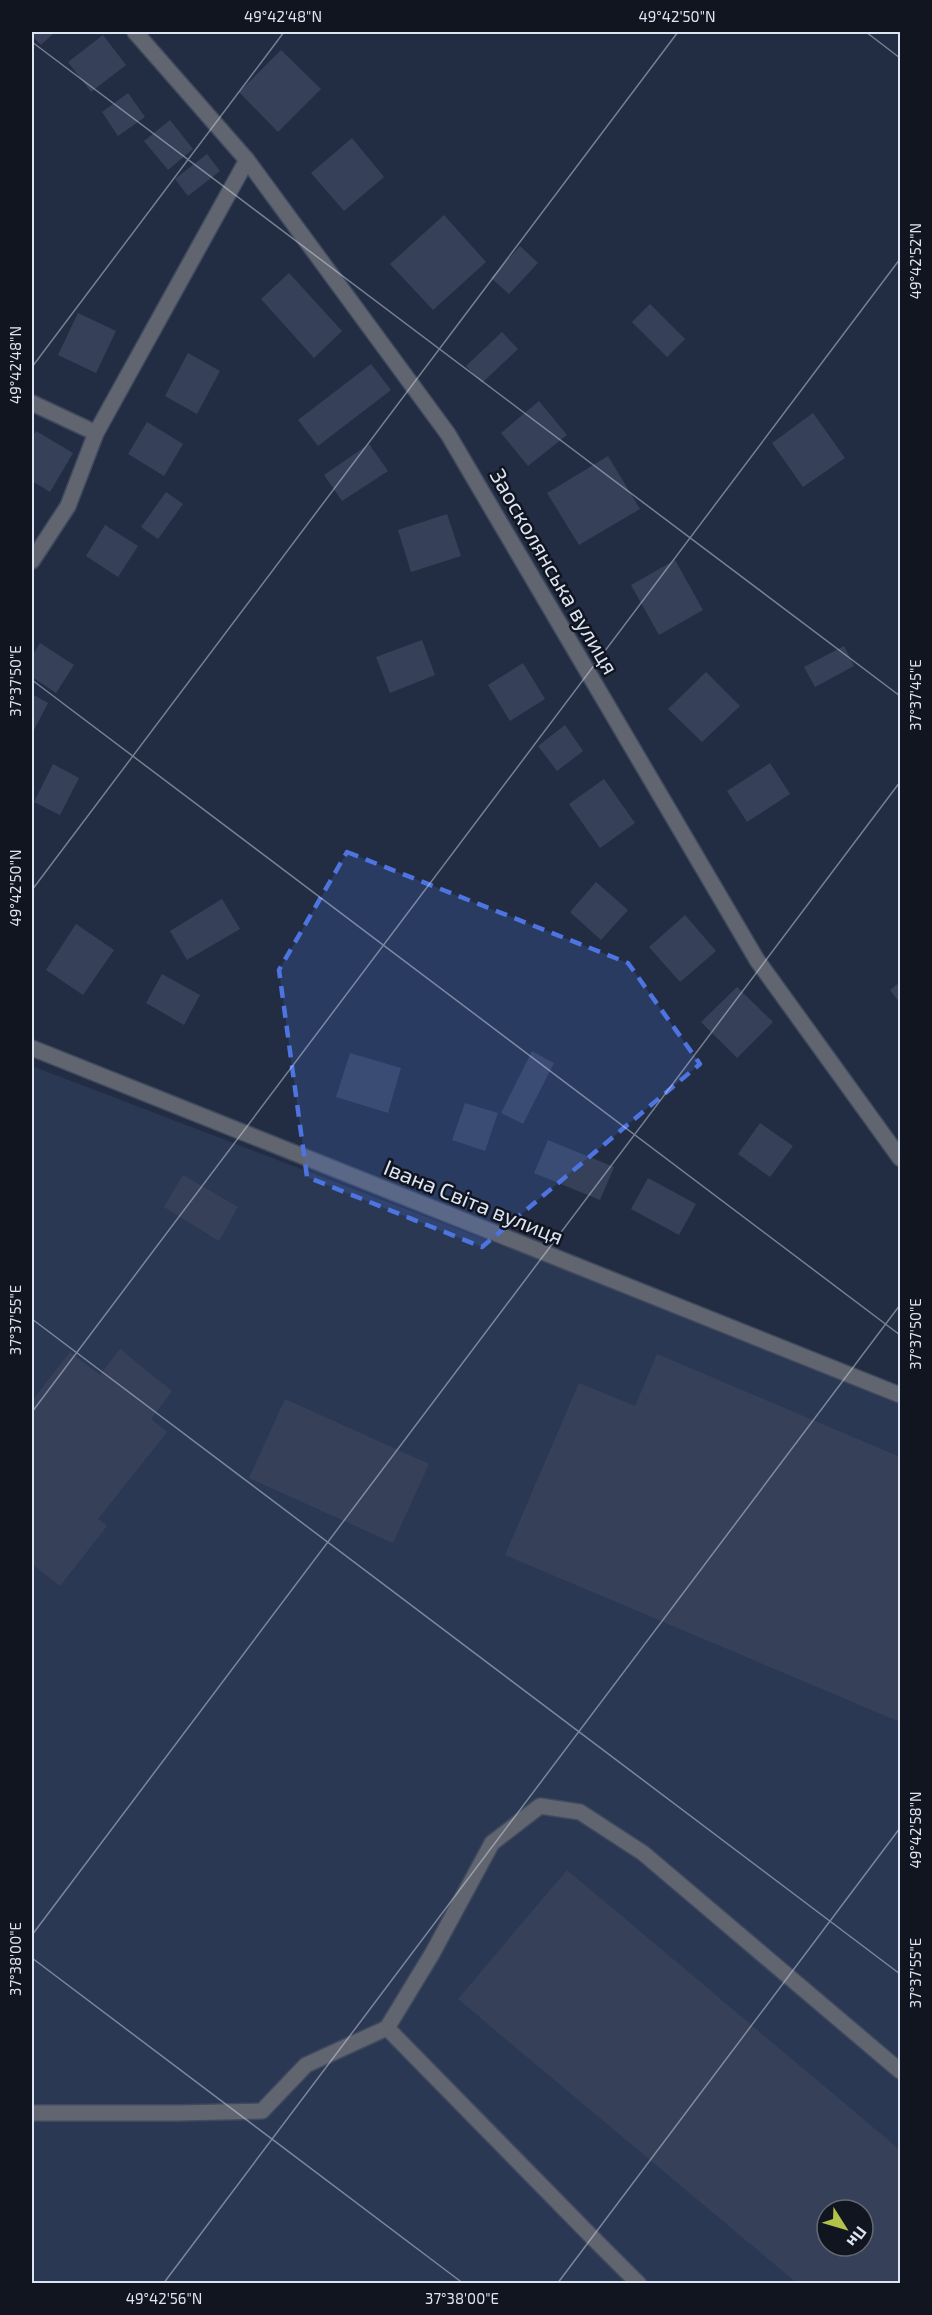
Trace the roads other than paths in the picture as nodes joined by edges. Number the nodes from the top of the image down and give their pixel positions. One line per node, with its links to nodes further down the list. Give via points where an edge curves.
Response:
1 (135, 32): 2 (street, Заосколянська вулиця)
2 (247, 160): 4 (street); 7 (street, Заосколянська вулиця, via 448,434 757,960)
3 (32, 404): 4 (street)
4 (96, 433): 5 (street, via 68,506)
5 (32, 561)
6 (32, 1048): 8 (street, Івана Світа вулиця)
7 (900, 1158)
8 (900, 1395)
9 (387, 2028): 10 (street, via 492,1843 540,1806 580,1812 643,1853); 11 (street, via 306,2065 262,2111); 12 (street)
10 (900, 2071)
11 (32, 2113)
12 (639, 2283)

